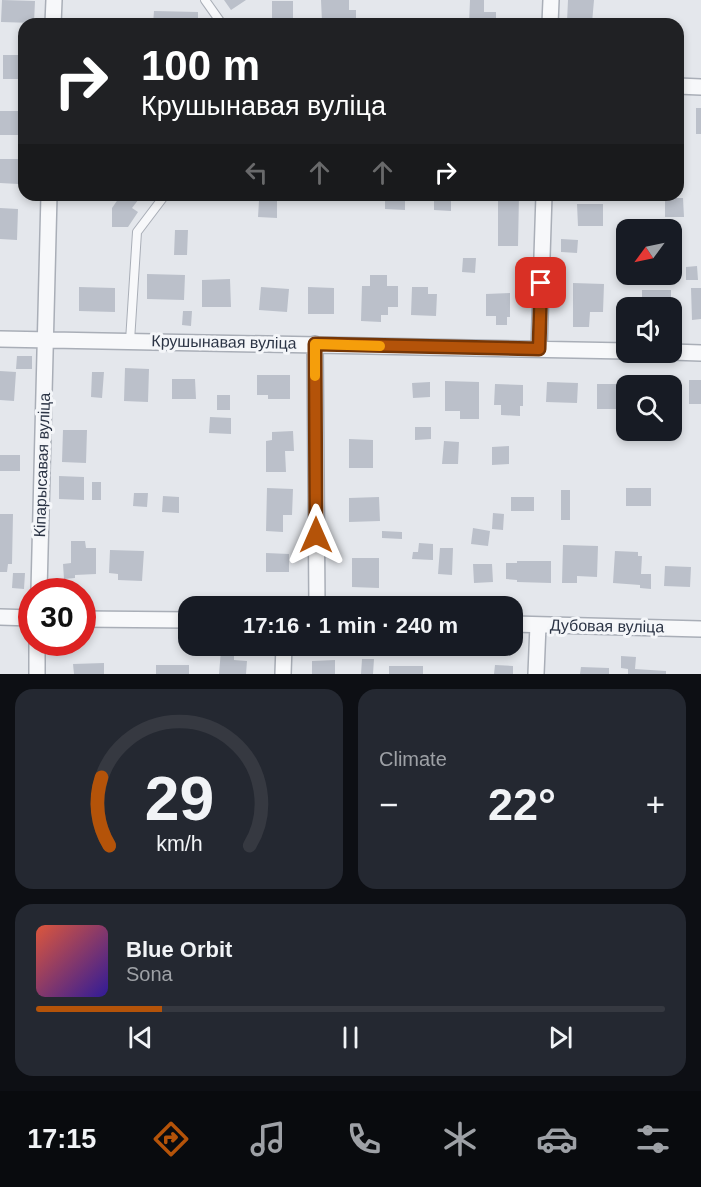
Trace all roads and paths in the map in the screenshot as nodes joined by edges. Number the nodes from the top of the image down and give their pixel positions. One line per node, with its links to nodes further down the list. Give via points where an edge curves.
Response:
1 (54, 0): 4 (street)
2 (205, 0): 5 (lane)
3 (551, 0): 6 (street)
4 (53, 18)
5 (218, 18)
6 (550, 18)
7 (684, 86): 8 (street)
8 (701, 87)
9 (49, 201): 13 (street, Кіпарысавая вуліца)
10 (160, 201): 14 (lane, via 137,232)
11 (544, 201): 16 (street)
12 (0, 339): 13 (street, Крушынавая вуліца)
13 (46, 339): 14 (street, Крушынавая вуліца); 20 (street, Кіпарысавая вуліца)
14 (130, 341): 15 (street, Крушынавая вуліца)
15 (315, 344): 16 (street, Крушынавая вуліца); 21 (street)
16 (539, 349): 17 (street, Крушынавая вуліца)
17 (616, 351)
18 (682, 352): 19 (street)
19 (701, 353)
20 (39, 578)
21 (317, 596)
22 (0, 617): 23 (street)
23 (18, 618)
24 (96, 619): 25 (street)
25 (178, 620)
26 (523, 624): 27 (street, Дубовая вуліца)
27 (538, 625): 28 (street, Дубовая вуліца); 33 (street)
28 (701, 628)
29 (37, 656): 31 (street)
30 (284, 656): 32 (street)
31 (37, 674)
32 (283, 674)
33 (536, 674)

